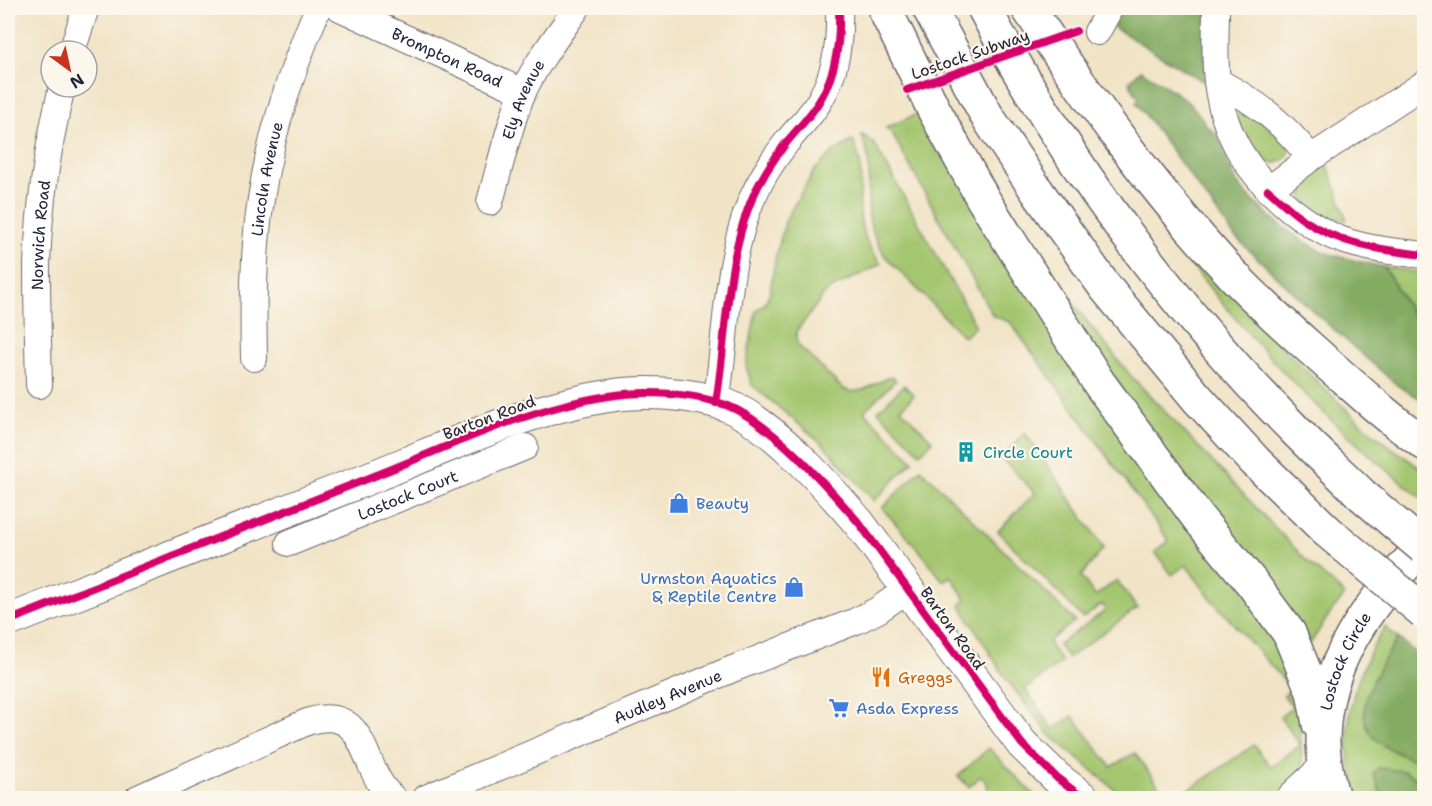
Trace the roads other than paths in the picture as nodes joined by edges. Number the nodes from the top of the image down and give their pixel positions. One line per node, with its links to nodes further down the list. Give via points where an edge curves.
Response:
1 (86, 8): 13 (street)
2 (318, 8): 22 (street, Lincoln Avenue, via 289,84 266,172 254,266)
3 (340, 8): 16 (street, Brompton Road)
4 (578, 8): 16 (street, Ely Avenue)
5 (839, 8): 24 (street, via 839,45 828,82 819,101 760,182 743,225 728,290)
6 (884, 8): 34 (highway, via 983,199 1099,383 1289,633 1313,692)
7 (929, 8): 32 (highway, bridge, via 987,116 1105,287 1255,461 1327,531)
8 (984, 8): 30 (highway, bridge, via 1081,170 1152,267 1292,428 1362,495)
9 (1028, 8): 25 (highway, via 1130,152 1234,275 1382,412)
10 (1110, 8): 12 (street)
11 (1216, 8): 14 (street)
12 (1097, 32)
13 (76, 39)
14 (1217, 81): 18 (street, via 1276,119); 19 (street, via 1236,146)
15 (1425, 84): 18 (street)
16 (523, 92): 20 (street, Ely Avenue)
17 (59, 99): 23 (street, Norwich Road, via 50,138 39,242)
18 (1311, 158): 19 (street)
19 (1268, 190): 21 (street, via 1304,220 1339,239)
20 (490, 202)
21 (1425, 255)
22 (254, 358)
23 (39, 385)
24 (716, 403): 27 (street, Barton Road, via 671,394 610,395 550,409); 31 (street, Barton Road, via 748,416 831,490)
25 (1425, 443)
26 (525, 447): 27 (street)
27 (485, 448): 28 (street, Barton Road)
28 (351, 501): 29 (street, Lostock Court); 33 (street, Barton Road)
29 (289, 543)
30 (1425, 546): 34 (highway, Lostock Circle, via 1395,577 1348,642 1335,670 1326,704)
31 (908, 589): 37 (street, Audley Avenue, via 856,621); 38 (street, Barton Road, via 1022,744)
32 (1425, 612)
33 (8, 621)
34 (1327, 770): 39 (street)
35 (138, 798): 36 (street, via 323,716 338,717 353,729 380,784)
36 (393, 798)
37 (426, 798)
38 (1083, 798)
39 (1293, 798)

